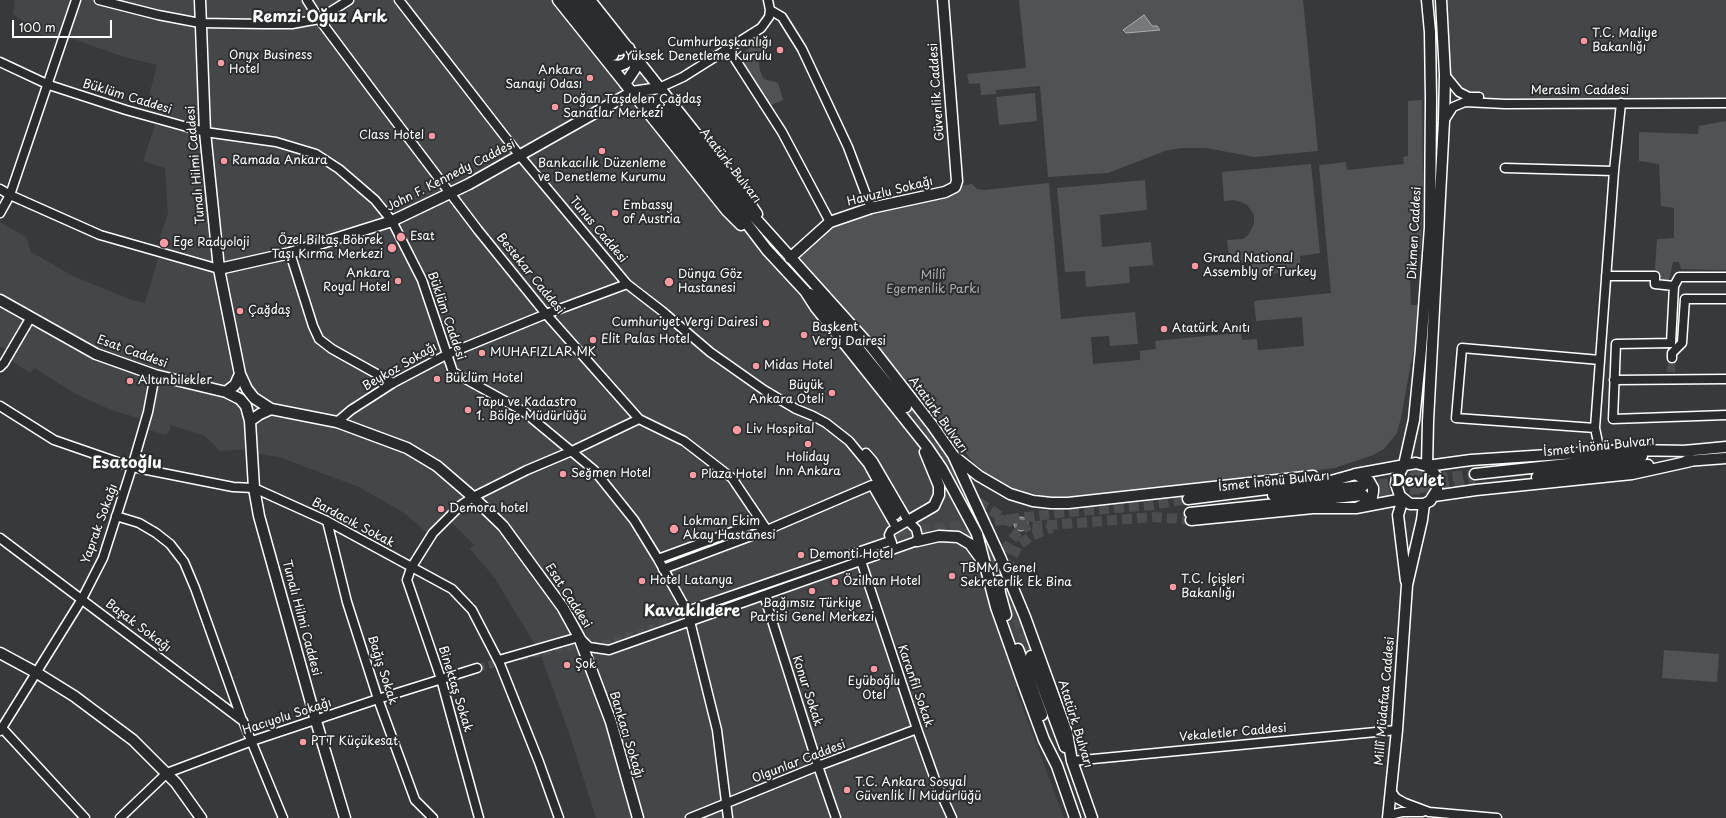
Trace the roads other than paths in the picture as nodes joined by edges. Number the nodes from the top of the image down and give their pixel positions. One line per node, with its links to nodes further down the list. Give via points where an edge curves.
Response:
1 (76, 0): 23 (street)
2 (99, 0): 17 (street)
3 (200, 0): 17 (main road, Tunalı Hilmi Caddesi)
4 (307, 0): 16 (street, Bestekar Caddesi)
5 (349, 0): 16 (street)
6 (399, 0): 32 (street, Tunus Caddesi)
7 (558, 0): 19 (main road)
8 (569, 0): 19 (main road)
9 (580, 0): 19 (main road)
10 (590, 0): 19 (main road)
11 (768, 0): 15 (street)
12 (943, 0): 35 (main road, Güvenlik Caddesi)
13 (1427, 1): 14 (main road); 83 (main road, Dikmen Caddesi, via 1431,99 1430,227 1416,403 1413,430)
14 (1441, 1): 22 (main road, Dikmen Caddesi)
15 (770, 10): 18 (street, via 760,28); 39 (street, via 782,17 802,49 848,147)
16 (319, 19): 17 (street, via 292,24); 37 (street, Bestekar Caddesi)
17 (200, 23): 31 (main road, Tunalı Hilmi Caddesi)
18 (728, 48): 25 (street, via 683,77); 42 (street, via 782,132)
19 (618, 55): 20 (main road); 24 (main road)
20 (635, 56): 24 (main road, via 635,69); 25 (main road)
21 (0, 62): 23 (street, Büklüm Caddesi)
22 (1445, 76): 26 (street, Merasim Caddesi, via 1459,92 1469,97); 30 (main road, Dikmen Caddesi)
23 (49, 85): 31 (street, Büklüm Caddesi); 38 (street)
24 (628, 88): 25 (main road); 29 (main road); 32 (main road, John F. Kennedy Caddesi)
25 (659, 88): 29 (main road)
26 (1726, 97)
27 (1621, 103): 28 (street, Merasim Caddesi); 30 (street, Merasim Caddesi, via 1465,102 1453,107); 34 (street)
28 (1726, 103)
29 (662, 110): 44 (main road, Atatürk Bulvarı, via 743,193 762,225); 50 (main road, via 727,211 758,239)
30 (1444, 121): 84 (main road, Dikmen Caddesi, via 1428,421)
31 (205, 132): 41 (street, Büklüm Caddesi, via 276,142 316,154 357,184 375,200); 45 (main road, Tunalı Hilmi Caddesi)
32 (520, 156): 37 (main road, John F. Kennedy Caddesi); 48 (street, Tunus Caddesi)
33 (1505, 168): 34 (street)
34 (1614, 171): 46 (street)
35 (957, 181): 39 (main road, Havuzlu Sokağı, via 955,187 945,192)
36 (0, 189): 38 (street, John F. Kennedy Caddesi)
37 (450, 194): 41 (main road, John F. Kennedy Caddesi); 53 (street, Bestekar Caddesi)
38 (10, 195): 40 (street); 45 (street, John F. Kennedy Caddesi, via 100,235)
39 (871, 208): 42 (main road, Havuzlu Sokağı)
40 (0, 213)
41 (392, 221): 43 (main road, John F. Kennedy Caddesi); 55 (street, Büklüm Caddesi, via 422,280)
42 (830, 222): 44 (main road, Havuzlu Sokağı)
43 (290, 253): 45 (main road, John F. Kennedy Caddesi); 63 (street, via 319,339)
44 (790, 258): 68 (main road, Atatürk Bulvarı, via 872,348)
45 (219, 269): 59 (main road, Tunalı Hilmi Caddesi)
46 (1606, 276): 49 (street, via 1655,276 1655,284); 57 (street)
47 (1726, 277): 49 (street, via 1679,277)
48 (627, 284): 53 (street, Beykoz Sokağı); 74 (street, Tunus Caddesi, via 662,310 710,352 764,390)
49 (1674, 286): 62 (street, via 1671,344 1616,344)
50 (805, 292): 66 (main road, via 823,305); 73 (main road)
51 (1726, 299): 56 (street, via 1685,299 1682,343 1672,353)
52 (0, 300): 54 (main road, Esat Caddesi)
53 (546, 314): 55 (street, Beykoz Sokağı); 70 (street, Bestekar Caddesi)
54 (31, 317): 58 (street); 60 (main road, Esat Caddesi, via 96,354)
55 (448, 354): 63 (street, Beykoz Sokağı); 78 (street, Büklüm Caddesi, via 453,372 523,411)
56 (1672, 358)
57 (1600, 360): 75 (street); 75 (street, via 1462,348 1456,418)
58 (0, 367)
59 (240, 374): 64 (main road, via 235,385); 67 (main road, Tunalı Hilmi Caddesi, via 250,393)
60 (155, 375): 64 (main road, Esat Caddesi); 85 (street, Yaprak Sokağı, via 148,412)
61 (1726, 379): 62 (street, via 1671,376)
62 (1614, 380): 69 (street, via 1613,418)
63 (393, 383): 72 (street, Beykoz Sokağı, via 351,410)
64 (226, 392): 71 (main road, Esat Caddesi, via 244,402)
65 (0, 406): 85 (street, Bardacık Sokak, via 54,440)
66 (906, 407)
67 (271, 409): 71 (main road); 72 (main road, Esat Caddesi)
68 (921, 411): 73 (main road, via 917,420); 80 (main road, Atatürk Bulvarı)
69 (1726, 415)
70 (639, 419): 78 (street); 101 (street, Bestekar Caddesi, via 684,442 732,478)
71 (250, 421): 88 (main road, Tunalı Hilmi Caddesi)
72 (338, 422): 91 (main road, Esat Caddesi, via 407,448 437,466)
73 (906, 422): 76 (main road)
74 (826, 424): 96 (street, Tunus Caddesi, via 849,441 868,464); 99 (street, Tunus Caddesi, via 834,425 852,437 873,461)
75 (1595, 428): 79 (street)
76 (918, 437): 99 (main road, via 939,486 940,495 934,506); 112 (main road, via 942,469 977,534)
77 (1726, 447): 81 (main road, İsmet İnönü Bulvarı)
78 (572, 451): 91 (street); 108 (street, Büklüm Caddesi, via 594,470 615,494)
79 (1600, 452): 81 (main road, via 1625,450); 84 (main road, via 1471,460)
80 (953, 455): 86 (main road, via 979,476 1010,494 1051,503); 133 (main road, Atatürk Bulvarı, via 1015,591 1067,733)
81 (1691, 456): 82 (main road, İsmet İnönü Bulvarı); 87 (main road, İsmet İnönü Bulvarı); 90 (main road, via 1632,474)
82 (1726, 458)
83 (1404, 465): 84 (main road, via 1416,463); 86 (main road); 92 (main road, via 1396,484)
84 (1428, 466): 90 (main road, via 1437,478)
85 (132, 467): 88 (street, Bardacık Sokak, via 233,487); 97 (street, Yaprak Sokağı)
86 (1356, 474): 94 (main road, via 1369,481 1374,492 1367,503); 95 (main road)
87 (1475, 478)
88 (254, 488): 98 (street, Bardacık Sokak); 128 (main road, Tunalı Hilmi Caddesi, via 261,524)
89 (1363, 490): 95 (main road, İsmet İnönü Bulvarı)
90 (1434, 496): 93 (main road)
91 (473, 497): 110 (street, via 461,505 433,533); 119 (main road, Esat Caddesi, via 503,526 526,556 563,608)
92 (1403, 499): 93 (main road, via 1410,504); 94 (main road); 114 (main road, Millî Müdafaa Caddesi, via 1398,516)
93 (1424, 504): 114 (main road, Millî Müdafaa Caddesi)
94 (1356, 508): 95 (main road)
95 (1190, 509)
96 (896, 515)
97 (116, 516): 116 (street, Yaprak Sokağı, via 103,558); 127 (street, via 139,522 156,532 170,544 184,562)
98 (327, 520): 110 (street, Bardacık Sokak); 126 (street, Bağış Sokak, via 347,602)
99 (908, 521): 100 (street); 105 (street, via 916,529)
100 (896, 527): 101 (street, via 872,485); 104 (street, via 889,535)
101 (767, 530): 103 (street, via 752,525); 107 (street)
102 (0, 538): 116 (street, Başak Sokağı)
103 (712, 539): 107 (street); 108 (street)
104 (890, 540): 106 (street, via 892,544); 117 (street)
105 (917, 541): 106 (street, Esat Caddesi); 112 (main road, via 939,536 964,539 975,549)
106 (902, 547): 109 (street, Esat Caddesi)
107 (716, 548): 111 (street)
108 (658, 559): 111 (street, Büklüm Caddesi)
109 (861, 561): 115 (street, Esat Caddesi); 130 (street, Karanfil Sokak)
110 (411, 568): 122 (street, Bardacık Sokak, via 452,589 472,610); 125 (street, Binektaş Sokak, via 407,580)
111 (663, 569): 117 (street, Büklüm Caddesi)
112 (987, 569): 135 (main road, via 996,606 1023,683 1044,740)
113 (999, 581): 135 (main road, via 1006,615 1050,737)
114 (1407, 585): 131 (main road, Millî Müdafaa Caddesi)
115 (764, 594): 118 (street, Esat Caddesi); 134 (street, Konur Sokak)
116 (82, 599): 124 (street, Yaprak Sokağı); 127 (street, Başak Sokağı)
117 (686, 611): 118 (street, Büklüm Caddesi)
118 (690, 621): 119 (street, Esat Caddesi, via 609,650 589,647); 138 (street, Büklüm Caddesi, via 717,730)
119 (579, 638): 122 (street); 148 (main road, Bankacı Sokağı, via 611,722)
120 (0, 653): 124 (main road)
121 (1031, 656): 133 (main road)
122 (498, 660): 147 (street, Bardacık Sokak, via 539,762)
123 (478, 668): 125 (street, Hacıyolu Sokağı)
124 (37, 673): 129 (street, Yaprak Sokağı); 136 (main road, via 108,720)
125 (441, 679): 126 (street, Hacıyolu Sokağı); 146 (street, Binektaş Sokak)
126 (378, 699): 128 (street, Hacıyolu Sokağı); 145 (street, Bağış Sokak, via 415,800)
127 (242, 721): 132 (street, Başak Sokağı)
128 (316, 721): 132 (street, Hacıyolu Sokağı); 144 (main road, Tunalı Hilmi Caddesi)
129 (1, 729): 140 (street)
130 (917, 730): 134 (street, Olgunlar Caddesi); 152 (street, Karanfil Sokak)
131 (1397, 730): 133 (street, Vekaletler Caddesi); 137 (main road, Millî Müdafaa Caddesi)
132 (252, 741): 136 (street, Hacıyolu Sokağı); 143 (street, Başak Sokağı)
133 (1072, 761): 154 (main road, Atatürk Bulvarı)
134 (818, 766): 138 (street, Olgunlar Caddesi); 151 (street, Konur Sokak)
135 (1057, 766): 153 (main road)
136 (167, 773): 141 (street, Hacıyolu Sokağı); 142 (main road)
137 (1390, 791): 139 (street, via 1405,803); 155 (main road, Millî Müdafaa Caddesi)
138 (726, 803): 149 (street, Olgunlar Caddesi); 150 (street, Büklüm Caddesi)
139 (1429, 812): 155 (street, via 1402,812); 156 (street)
140 (85, 818)
141 (120, 818)
142 (201, 818)
143 (284, 818)
144 (345, 818)
145 (433, 818)
146 (478, 818)
147 (558, 818)
148 (638, 818)
149 (690, 818)
150 (728, 818)
151 (836, 818)
152 (952, 818)
153 (1075, 818)
154 (1092, 818)
155 (1388, 818)
156 (1497, 818)

